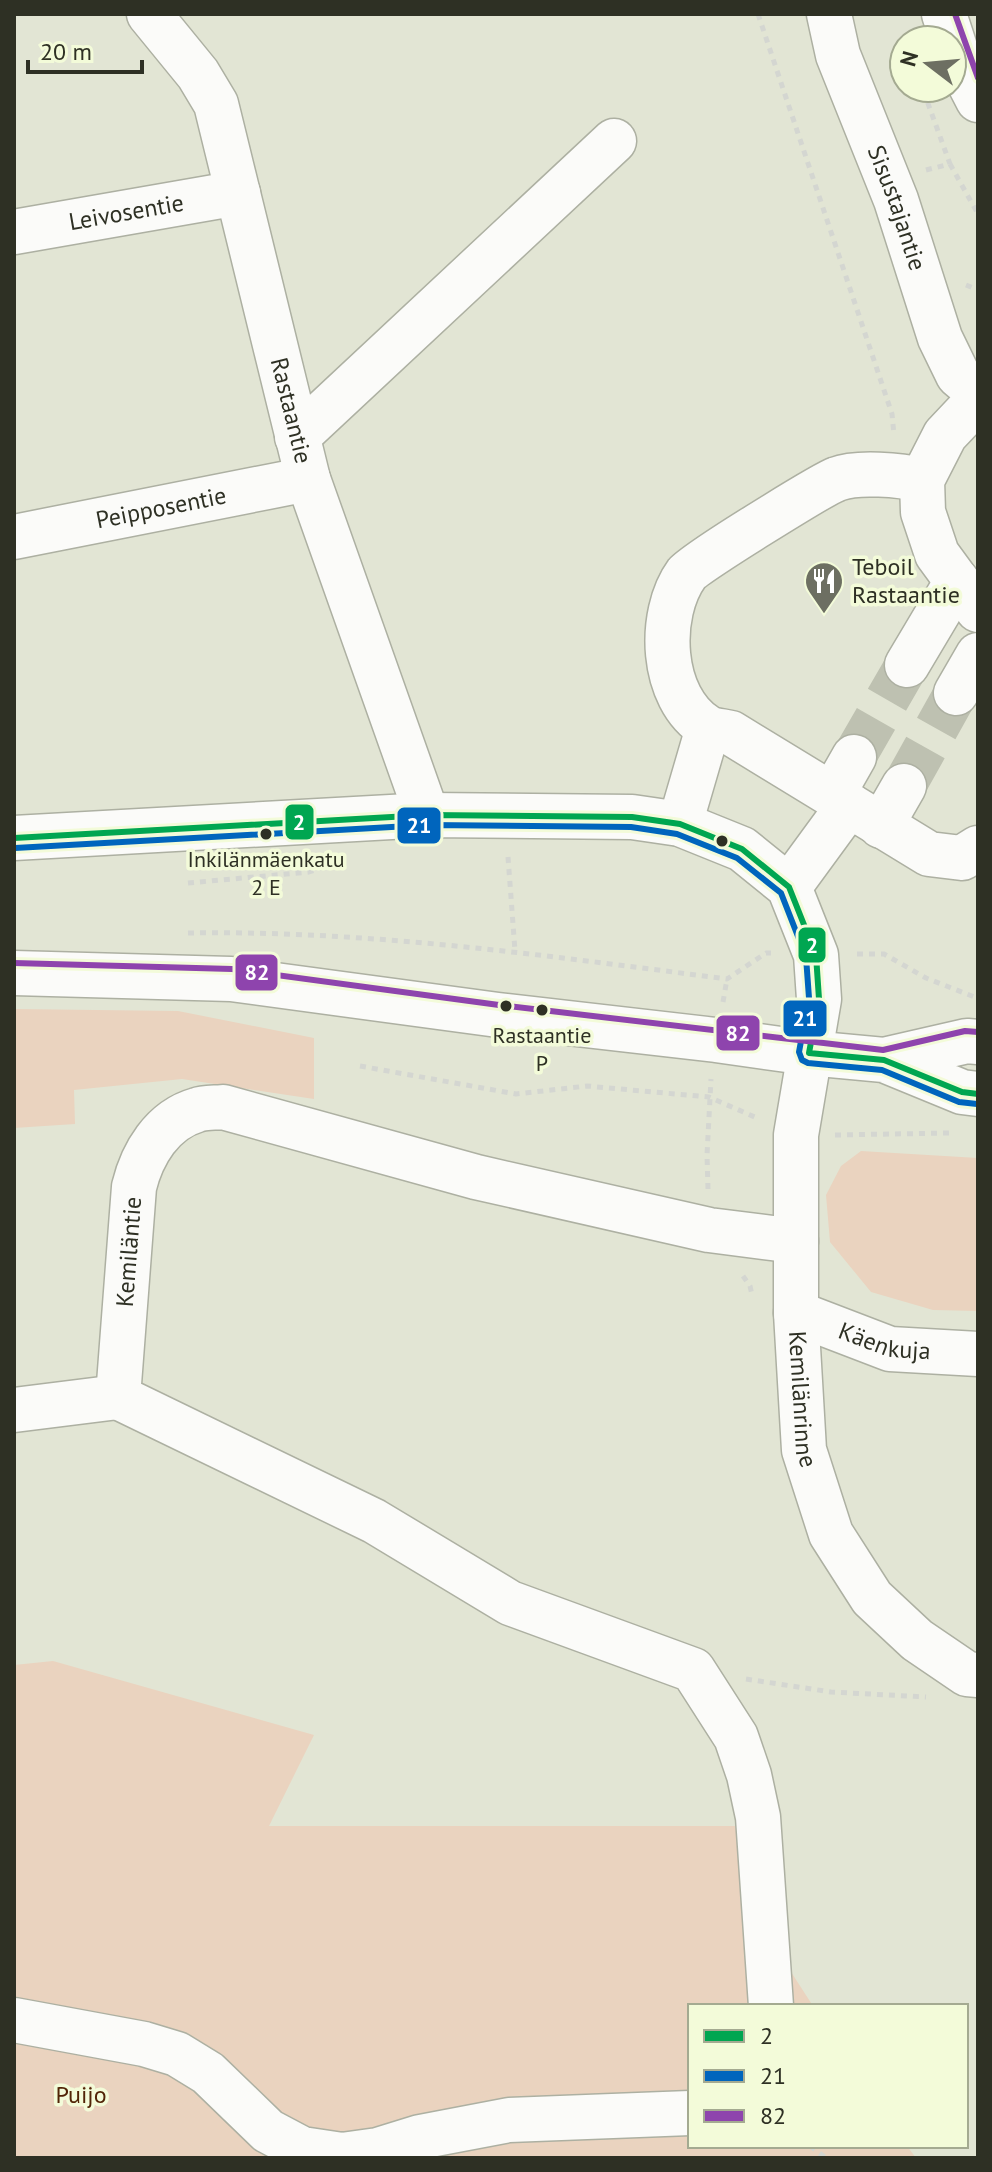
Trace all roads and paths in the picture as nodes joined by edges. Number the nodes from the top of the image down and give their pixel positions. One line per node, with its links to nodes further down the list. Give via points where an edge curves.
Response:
1 (149, 14): 10 (street, Rastaantie, via 216,104)
2 (758, 14): 16 (path)
3 (829, 14): 13 (street, Sisustajantie, via 838,55 896,200 940,338 958,375)
4 (944, 14): 5 (street)
5 (978, 100)
6 (928, 104): 8 (path)
7 (614, 141): 15 (street)
8 (950, 164): 9 (path); 11 (path)
9 (917, 172)
10 (238, 193): 12 (street, Leivosentie); 15 (street, Rastaantie)
11 (978, 214)
12 (14, 232)
13 (978, 392)
14 (978, 400): 16 (street)
15 (297, 437): 17 (street, Rastaantie)
16 (910, 477): 19 (street, via 937,554); 23 (street, via 838,478 688,569 672,598 666,649 682,702)
17 (308, 479): 18 (street, Peipposentie); 27 (street, Rastaantie)
18 (14, 537)
19 (967, 596): 21 (street)
20 (978, 655): 22 (street)
21 (907, 665)
22 (956, 693)
23 (708, 728): 26 (street, via 731,733); 28 (street)
24 (854, 757): 26 (street)
25 (904, 786): 26 (street)
26 (854, 809): 31 (street, via 929,854 962,858); 32 (street)
27 (427, 815): 28 (street, via 632,817); 29 (street)
28 (680, 824): 32 (street, via 742,849)
29 (14, 838)
30 (507, 848): 34 (path)
31 (978, 848)
32 (789, 887): 40 (street, Kemilänrinne, via 816,955 819,999)
33 (182, 933): 34 (path, via 258,932)
34 (515, 951): 35 (path, via 727,979)
35 (766, 953)
36 (884, 954): 38 (path)
37 (14, 973): 40 (street, via 231,979)
38 (978, 998)
39 (978, 1042): 41 (street)
40 (809, 1053): 41 (street); 45 (street, Kemilänrinne, via 796,1135)
41 (884, 1060): 43 (street)
42 (360, 1066): 44 (path, via 516,1094 587,1086)
43 (978, 1094)
44 (709, 1097)
45 (796, 1241): 46 (street, Kemilänrinne); 48 (street, Kemiläntie, via 709,1230 476,1177 223,1107 198,1110 176,1119 140,1164)
46 (796, 1313): 47 (street, Käenkuja, via 890,1349); 51 (street, Kemilänrinne, via 804,1450 831,1534 872,1598 917,1640 967,1674)
47 (978, 1354)
48 (118, 1397): 49 (street); 50 (street, via 374,1521 510,1603)
49 (14, 1410)
50 (693, 1670): 52 (path, via 831,1692); 53 (street, via 736,1737 749,1775 758,1817)
51 (978, 1675)
52 (931, 1698)
53 (771, 2004)
54 (14, 2020): 55 (street, via 177,2054 208,2073 268,2131 302,2149 342,2155 509,2120)
55 (688, 2113)

